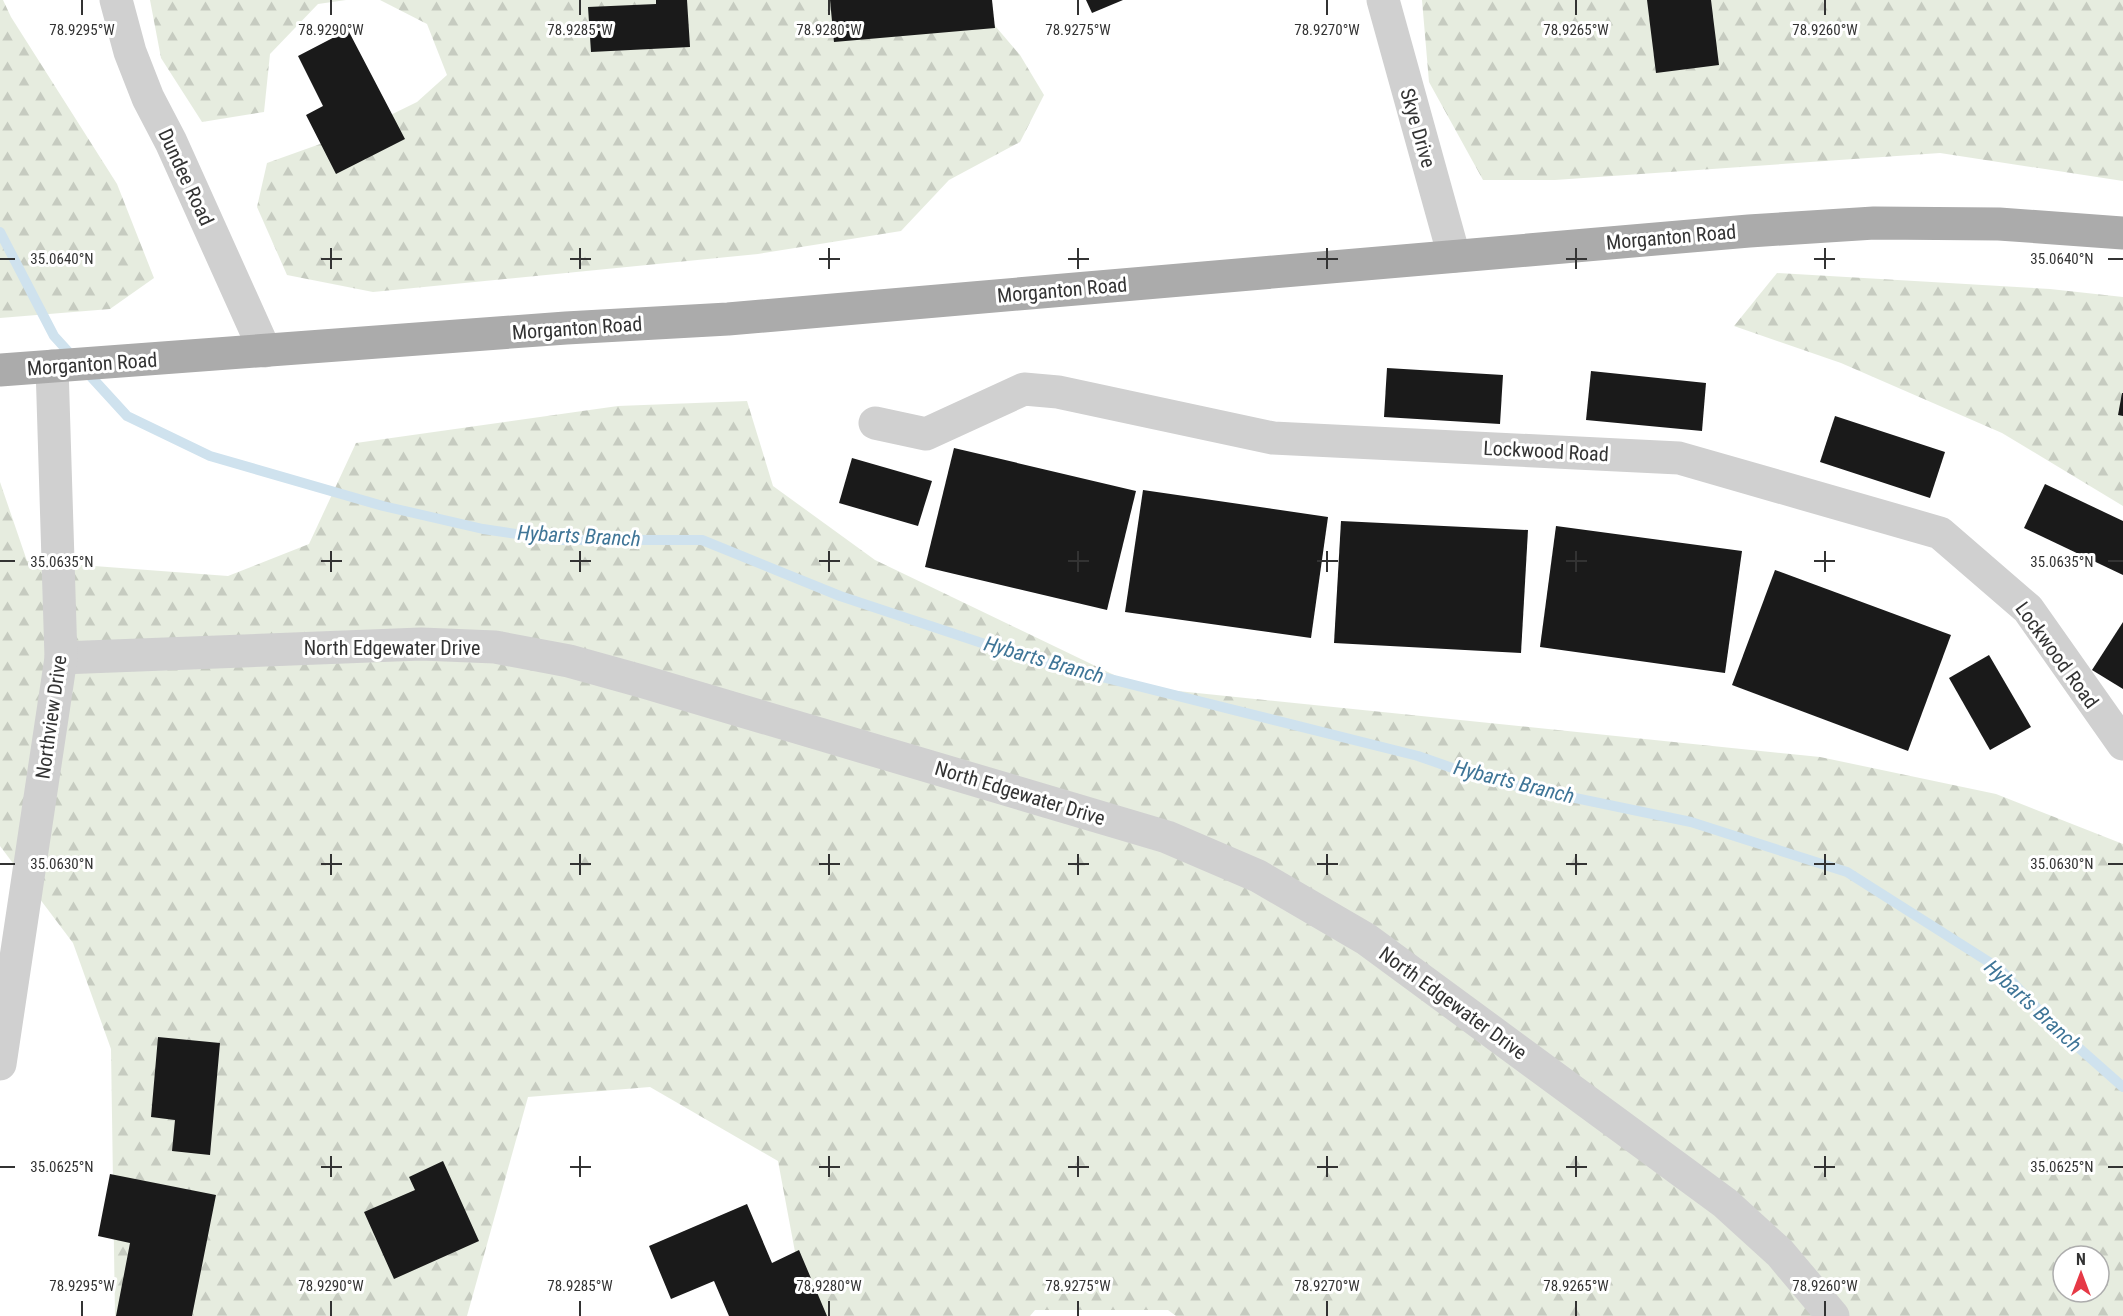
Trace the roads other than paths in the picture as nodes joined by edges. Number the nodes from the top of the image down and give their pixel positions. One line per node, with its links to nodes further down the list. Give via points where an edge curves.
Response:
1 (116, 0): 5 (street, Dundee Road, via 148,98)
2 (1383, 0): 4 (street, Skye Drive)
3 (2123, 233): 4 (main road, Morganton Road, via 1999,224 1874,223)
4 (1454, 256): 5 (main road, Morganton Road, via 728,319)
5 (265, 351): 6 (main road, Morganton Road)
6 (52, 366): 7 (main road, Morganton Road); 9 (street, Northview Drive)
7 (0, 370)
8 (874, 423): 10 (street, Lockwood Road, via 926,434 1024,389 1058,392 1273,438 1679,458 1941,533 2028,609)
9 (61, 658): 11 (street, Northview Drive); 12 (street, North Edgewater Drive, via 421,644 495,647 569,661 641,681 1167,837 1258,876 1366,939 1725,1203 1780,1253)
10 (2123, 744)
11 (0, 1064)
12 (1833, 1316)

